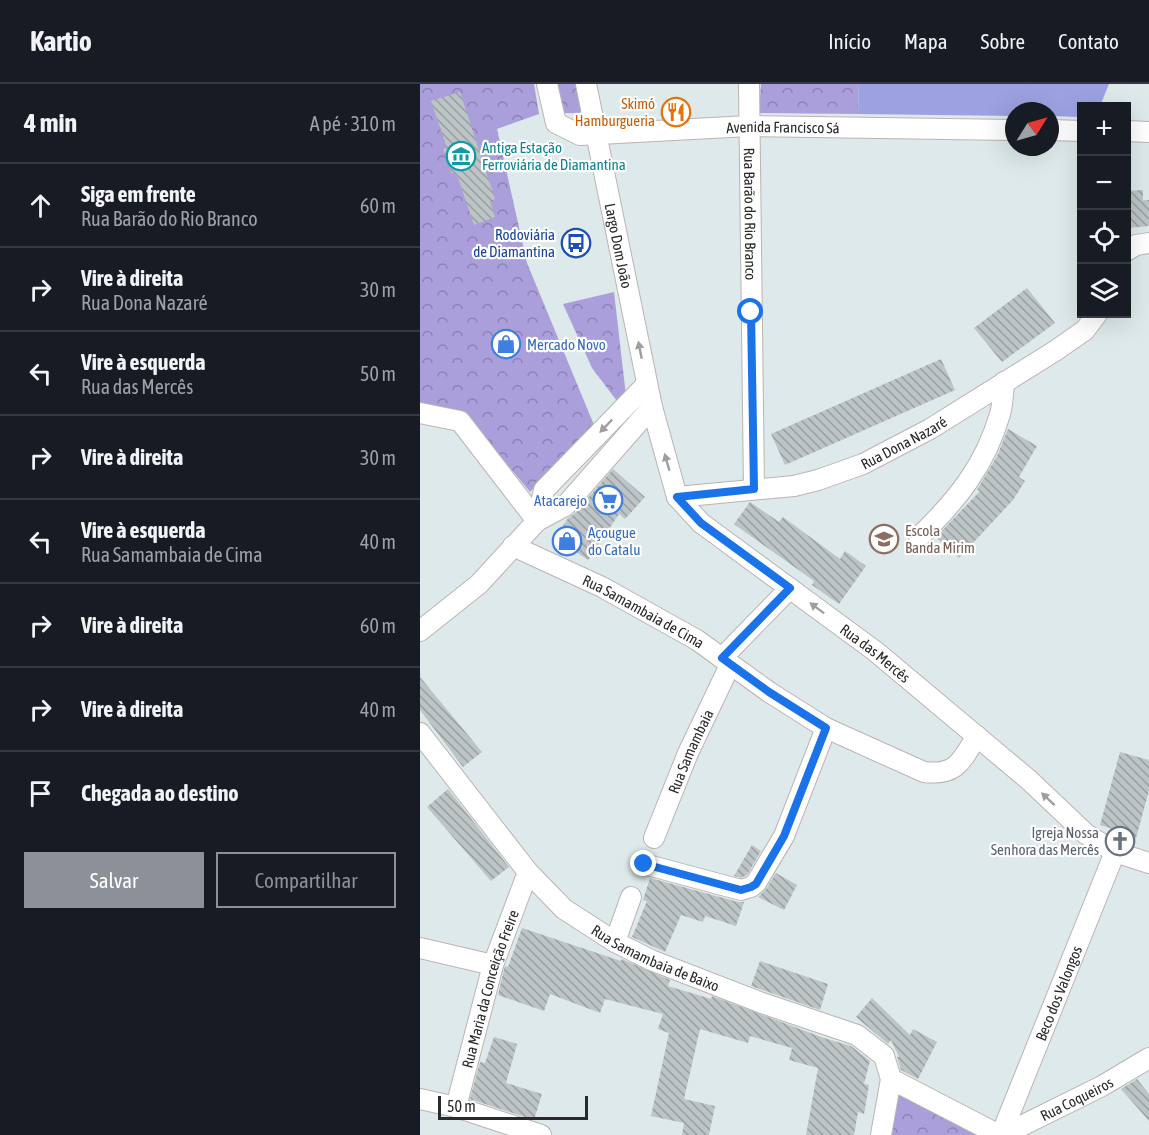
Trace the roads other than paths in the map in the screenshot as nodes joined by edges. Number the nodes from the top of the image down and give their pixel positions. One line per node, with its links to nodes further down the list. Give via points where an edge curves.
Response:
1 (548, 84): 10 (street, Avenida Francisco Sá, via 556,123 580,135)
2 (586, 84): 10 (street, Largo Dom João)
3 (749, 84): 4 (street, Rua Barão do Rio Branco)
4 (749, 126): 5 (street, Avenida Francisco Sá); 10 (street, Avenida Francisco Sá); 18 (street, Rua Barão do Rio Branco)
5 (1005, 130)
6 (1059, 130): 7 (street)
7 (1077, 131)
8 (1131, 131): 9 (street)
9 (1149, 132)
10 (596, 135): 15 (street, Largo Dom João, one-way to 10)
11 (1149, 243): 12 (street)
12 (1131, 248)
13 (1094, 318): 14 (street, Rua Dona Nazaré, via 1076,338)
14 (1004, 382): 18 (street, Rua Dona Nazaré, via 912,439 863,464 794,486); 21 (street, via 1001,413 973,475 949,508)
15 (647, 384): 16 (street, Largo Dom João); 20 (street, one-way to 20, via 544,490)
16 (652, 407): 19 (street, Rua das Mercês, one-way to 16); 20 (street, via 565,506)
17 (420, 412): 20 (street, via 460,421)
18 (754, 489): 19 (street, Rua Dona Nazaré)
19 (677, 497): 23 (street, Rua das Mercês, via 701,523)
20 (537, 521): 22 (street)
21 (919, 537)
22 (513, 546): 24 (street, via 479,584); 25 (street, Rua Samambaia de Cima, via 602,587 697,640)
23 (790, 588): 25 (street, Rua Samambaia); 28 (street, Rua das Mercês, one-way to 23, via 875,651)
24 (420, 631)
25 (726, 662): 26 (street, Rua Samambaia de Cima); 29 (street, Rua Samambaia)
26 (826, 728): 28 (street, Rua Samambaia de Cima, via 924,772 940,774 962,759); 32 (street, via 784,836 756,884 741,890)
27 (420, 733): 33 (street, Rua Samambaia de Baixo)
28 (977, 736): 30 (street, Rua das Mercês, one-way to 28, via 1086,834)
29 (654, 838)
30 (1115, 852): 31 (street, Rua das Mercês); 45 (street, Beco dos Valongos)
31 (1149, 863)
32 (644, 864)
33 (528, 872): 35 (street, Rua Samambaia de Baixo, via 564,909); 37 (street, Rua Maria da Conceição Freire)
34 (631, 897): 35 (street)
35 (615, 942): 39 (street, Rua Samambaia de Baixo, via 700,980 857,1035 884,1056)
36 (420, 948): 37 (street)
37 (493, 965): 41 (street, Rua Maria da Conceição Freire)
38 (1149, 1058): 45 (street, Rua Coqueiros, via 1102,1086)
39 (891, 1079): 44 (street); 45 (street)
40 (420, 1099): 41 (street)
41 (456, 1107): 42 (street)
42 (486, 1126): 43 (street)
43 (541, 1135)
44 (881, 1135)
45 (1001, 1135)

